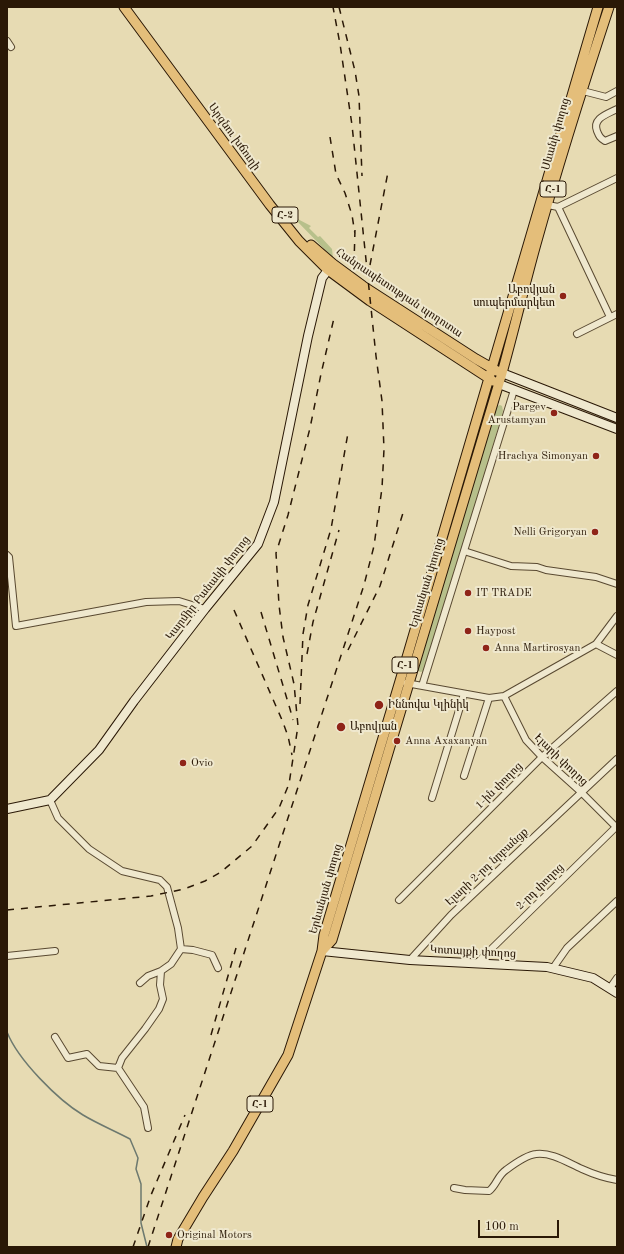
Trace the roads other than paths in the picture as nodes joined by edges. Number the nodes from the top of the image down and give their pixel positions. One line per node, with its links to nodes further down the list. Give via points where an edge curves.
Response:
1 (124, 7): 14 (main road, Արզնու խճուղի / Հ-2, via 270,205 299,241)
2 (132, 7): 14 (main road, Հանրապետության պողոտա / Հ-2, via 280,209)
3 (598, 7): 7 (main road, Սևանի փողոց / Հ-1)
4 (609, 7): 7 (main road, Սևանի փողոց / Հ-1)
5 (7, 41): 6 (street)
6 (11, 47)
7 (578, 89): 8 (street, via 606,97); 12 (main road, Սևանի փողոց / Հ-1); 18 (main road, Սևանի փողոց / Հ-1)
8 (617, 91)
9 (617, 109): 10 (street, via 600,118 595,126 605,141)
10 (617, 136)
11 (617, 178): 13 (street)
12 (548, 205): 13 (street); 19 (main road, Սևանի փողոց / Հ-1)
13 (558, 207): 16 (street)
14 (332, 269): 18 (main road, Հանրապետության պողոտա / Հ-2); 20 (main road, Հանրապետության պողոտա / Հ-2, via 370,301); 28 (street, Կարմիր Բանակի փողոց, via 322,278 274,502 258,544)
15 (617, 314): 16 (street)
16 (610, 317): 17 (street)
17 (577, 334)
18 (492, 368): 19 (main road, Հանրապետության պողոտա / Հ-2); 20 (main road, Սևանի փողոց / Հ-1)
19 (502, 373): 21 (main road, Սևանի փողոց / Հ-1); 23 (street, Հանրապետության պողոտա)
20 (489, 379): 21 (main road, Հանրապետության պողոտա / Հ-2); 32 (main road, Երևանյան փողոց / Հ-1)
21 (498, 384): 22 (street, Հանրապետության պողոտա); 32 (main road, Երևանյան փողոց / Հ-1)
22 (514, 390): 24 (street, Հանրապետության պողոտա); 25 (street)
23 (617, 418)
24 (617, 429)
25 (464, 551): 27 (street, via 511,566 537,567 596,577); 33 (street)
26 (7, 555): 28 (street, via 16,626 146,602 179,601)
27 (617, 584)
28 (205, 609): 43 (street, Կարմիր Բանակի փողոց, via 99,750)
29 (617, 616): 30 (street)
30 (596, 644): 31 (street); 36 (street)
31 (617, 655)
32 (405, 682): 33 (street); 50 (main road, Երևանյան փողոց / Հ-1, via 324,935)
33 (422, 686): 35 (street)
34 (617, 691): 38 (street, 1-ին փողոց)
35 (464, 694): 37 (street); 42 (street)
36 (504, 696): 37 (street); 38 (street, Էլարի փողոց, via 526,740)
37 (489, 698): 40 (street)
38 (542, 757): 41 (street, Էլարի փողոց); 46 (street, 1-ին փողոց)
39 (617, 759): 41 (street, Էլարի 2-րդ նրբանցք)
40 (464, 776)
41 (581, 792): 45 (street, Էլարի փողոց); 52 (street, Էլարի 2-րդ նրբանցք, via 451,914)
42 (432, 798)
43 (50, 800): 44 (street); 48 (street, via 58,818 89,849 122,871 160,880 167,887)
44 (7, 809)
45 (617, 827): 53 (street, 2-րդ փողոց)
46 (399, 900)
47 (617, 901): 55 (street, via 567,948)
48 (181, 949): 54 (street, via 212,955); 56 (street, via 171,964)
49 (55, 951): 51 (street)
50 (322, 951): 52 (street, Կոտայքի փողոց); 65 (main road, Հ-1, via 288,1055)
51 (7, 956)
52 (410, 960): 53 (street, Կոտայքի փողոց)
53 (477, 963): 55 (street, Կոտայքի փողոց)
54 (218, 968)
55 (553, 968): 59 (street, Կոտայքի փողոց, via 594,978)
56 (160, 972): 58 (street, via 148,976); 61 (street, via 163,999 160,1009 122,1058)
57 (617, 978): 59 (street)
58 (140, 983)
59 (613, 990)
60 (55, 1037): 61 (street, via 68,1058 87,1054 99,1066)
61 (118, 1068): 62 (street, via 144,1108)
62 (148, 1128)
63 (617, 1180): 64 (street, via 560,1159 535,1154 505,1170 489,1191)
64 (454, 1188)
65 (176, 1247)

